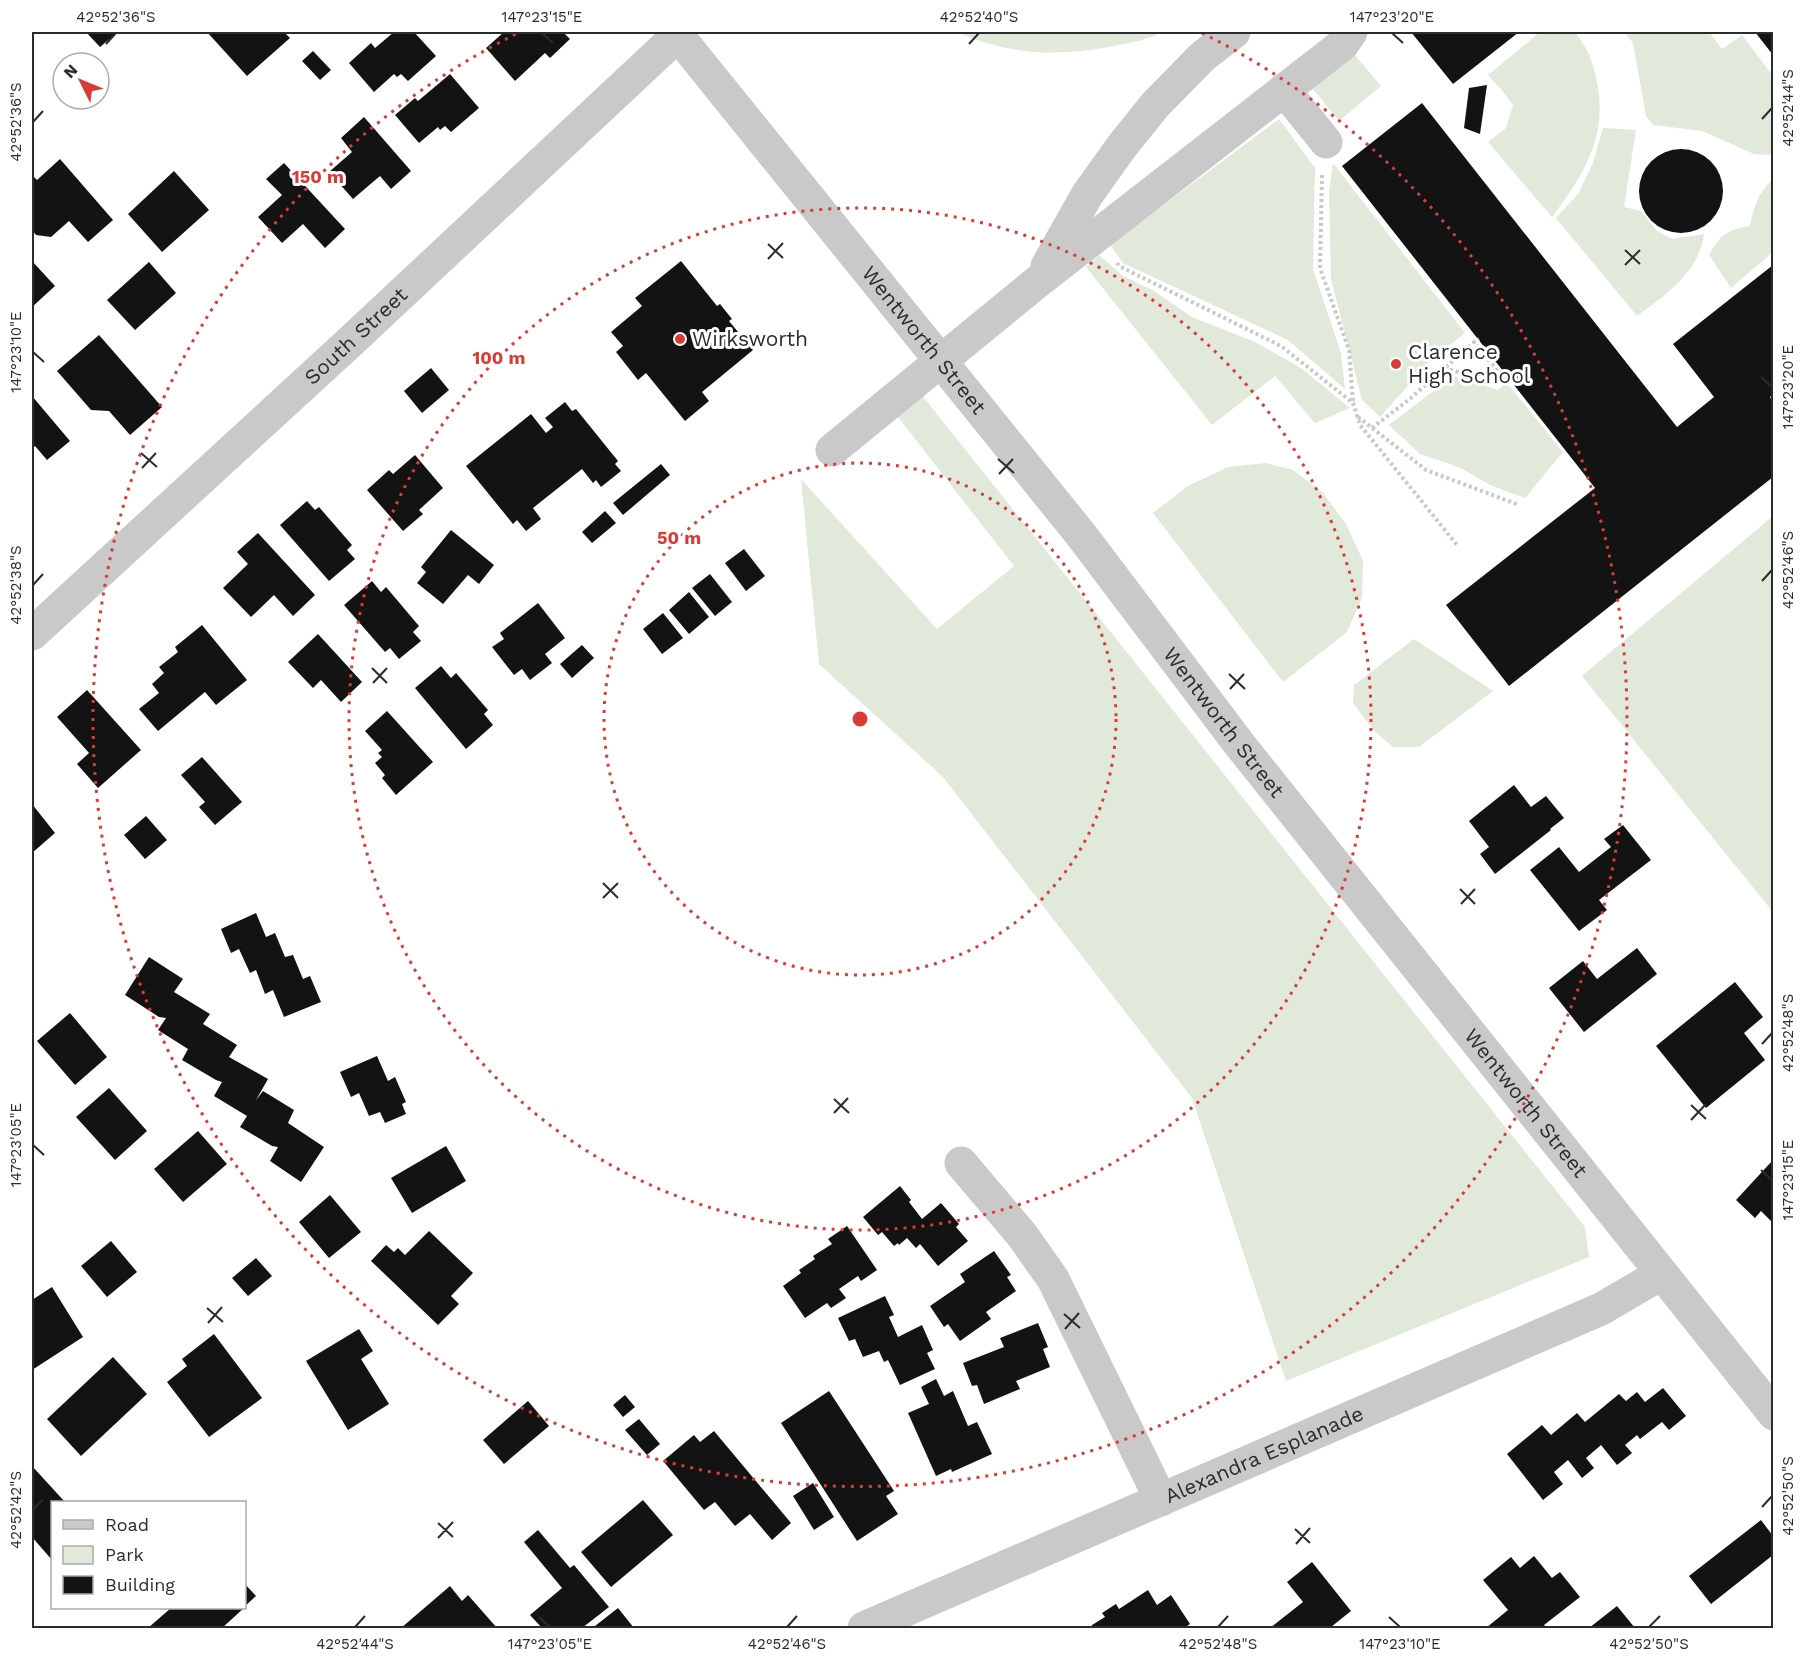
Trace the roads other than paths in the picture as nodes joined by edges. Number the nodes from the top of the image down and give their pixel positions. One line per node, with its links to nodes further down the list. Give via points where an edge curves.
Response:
1 (1234, 32): 6 (street, via 1202,57 1122,146)
2 (1351, 32): 4 (street, via 1342,45)
3 (676, 33): 7 (street, Wentworth Street); 9 (street, South Street, via 350,342)
4 (1284, 90): 5 (street); 6 (street)
5 (1326, 142)
6 (1036, 283): 7 (street)
7 (941, 361): 8 (street); 11 (street, Wentworth Street)
8 (832, 450)
9 (32, 634)
10 (961, 1163): 13 (street, via 1022,1235 1053,1279)
11 (1660, 1274): 12 (street, Wentworth Street); 13 (street, Alexandra Esplanade, via 1601,1310)
12 (1773, 1414)
13 (1161, 1500): 14 (street, Alexandra Esplanade)
14 (864, 1629)

